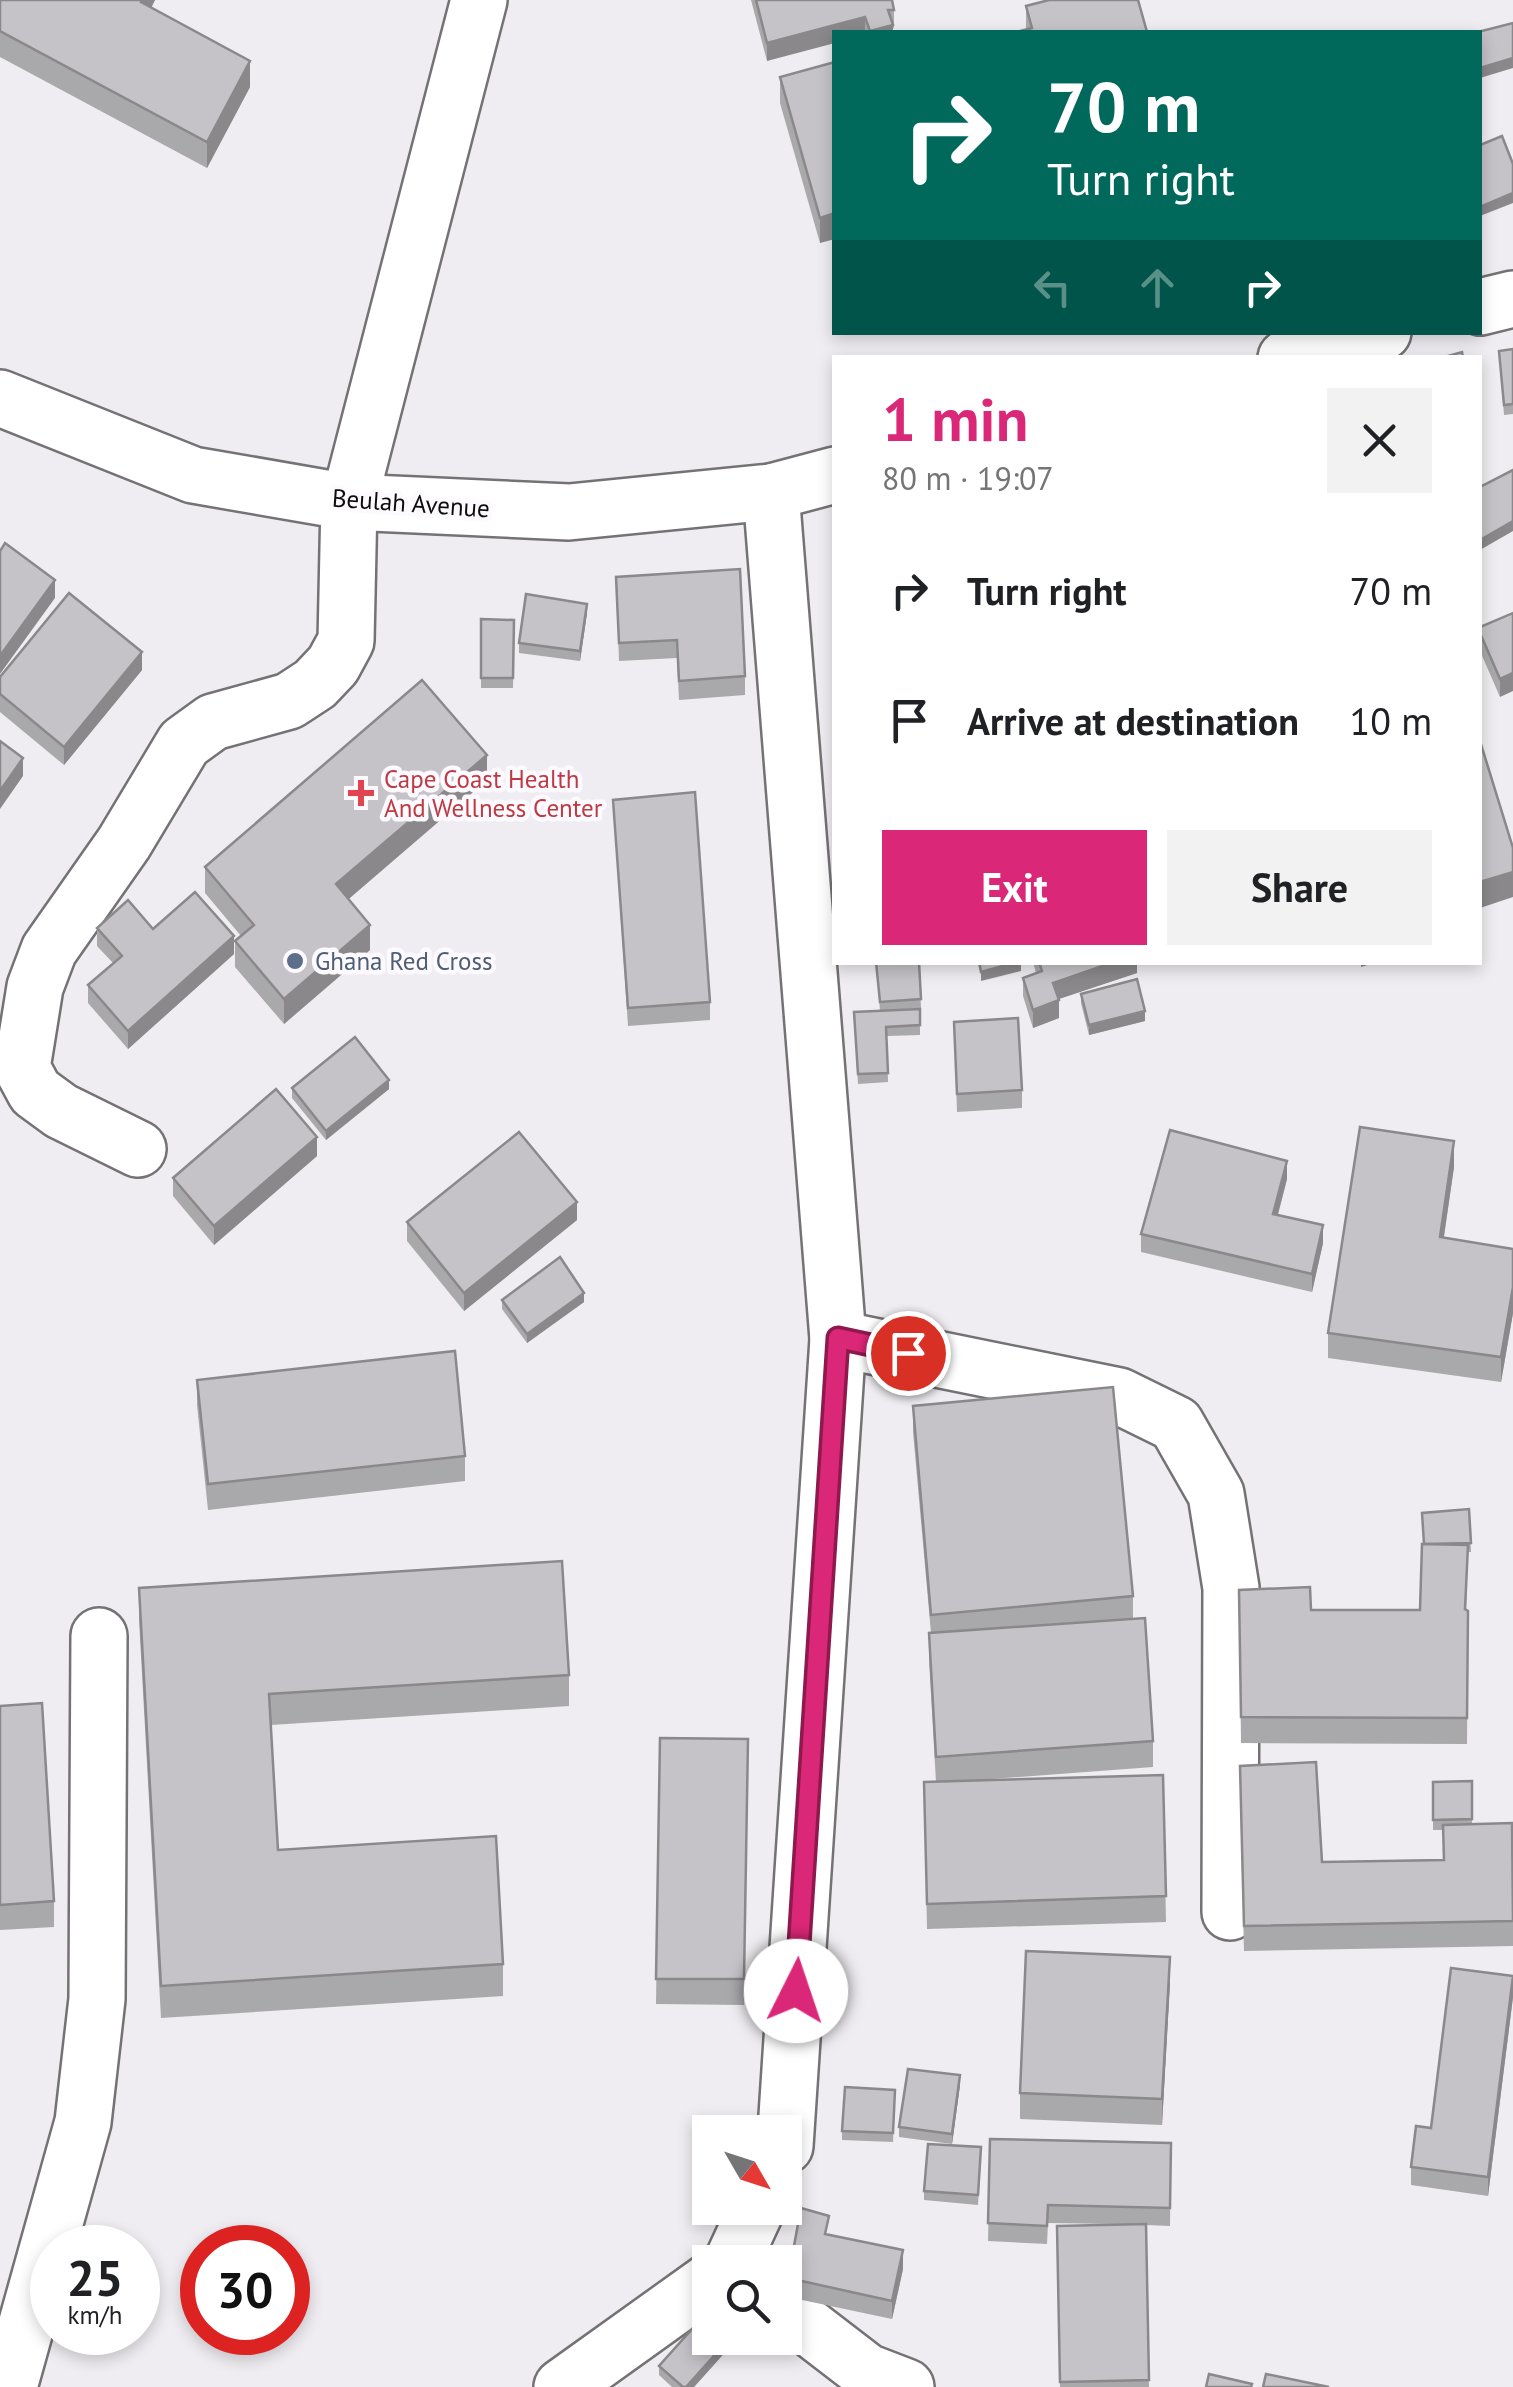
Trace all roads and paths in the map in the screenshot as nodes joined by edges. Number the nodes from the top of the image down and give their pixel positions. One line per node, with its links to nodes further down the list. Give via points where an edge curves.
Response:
1 (479, 0): 9 (street)
2 (1513, 299): 3 (street)
3 (1482, 307)
4 (1371, 335): 5 (street)
5 (1297, 355)
6 (0, 398): 9 (street, Beulah Avenue, via 193,475)
7 (832, 476): 8 (street, Beulah Avenue)
8 (771, 492): 9 (street, Beulah Avenue, via 569,512); 11 (street)
9 (349, 502): 10 (street, via 346,641 333,665 289,701 214,722 184,743 50,950 35,988 22,1068 36,1092)
10 (138, 1149)
11 (838, 1338): 13 (street, via 1119,1396 1176,1424 1216,1494 1231,1588); 14 (street)
12 (100, 1636): 17 (street, via 97,1999 83,2122)
13 (1230, 1912)
14 (787, 2115)
15 (692, 2295): 18 (street)
16 (802, 2322): 19 (street, via 866,2372)
17 (9, 2387)
18 (562, 2387)
19 (906, 2387)

